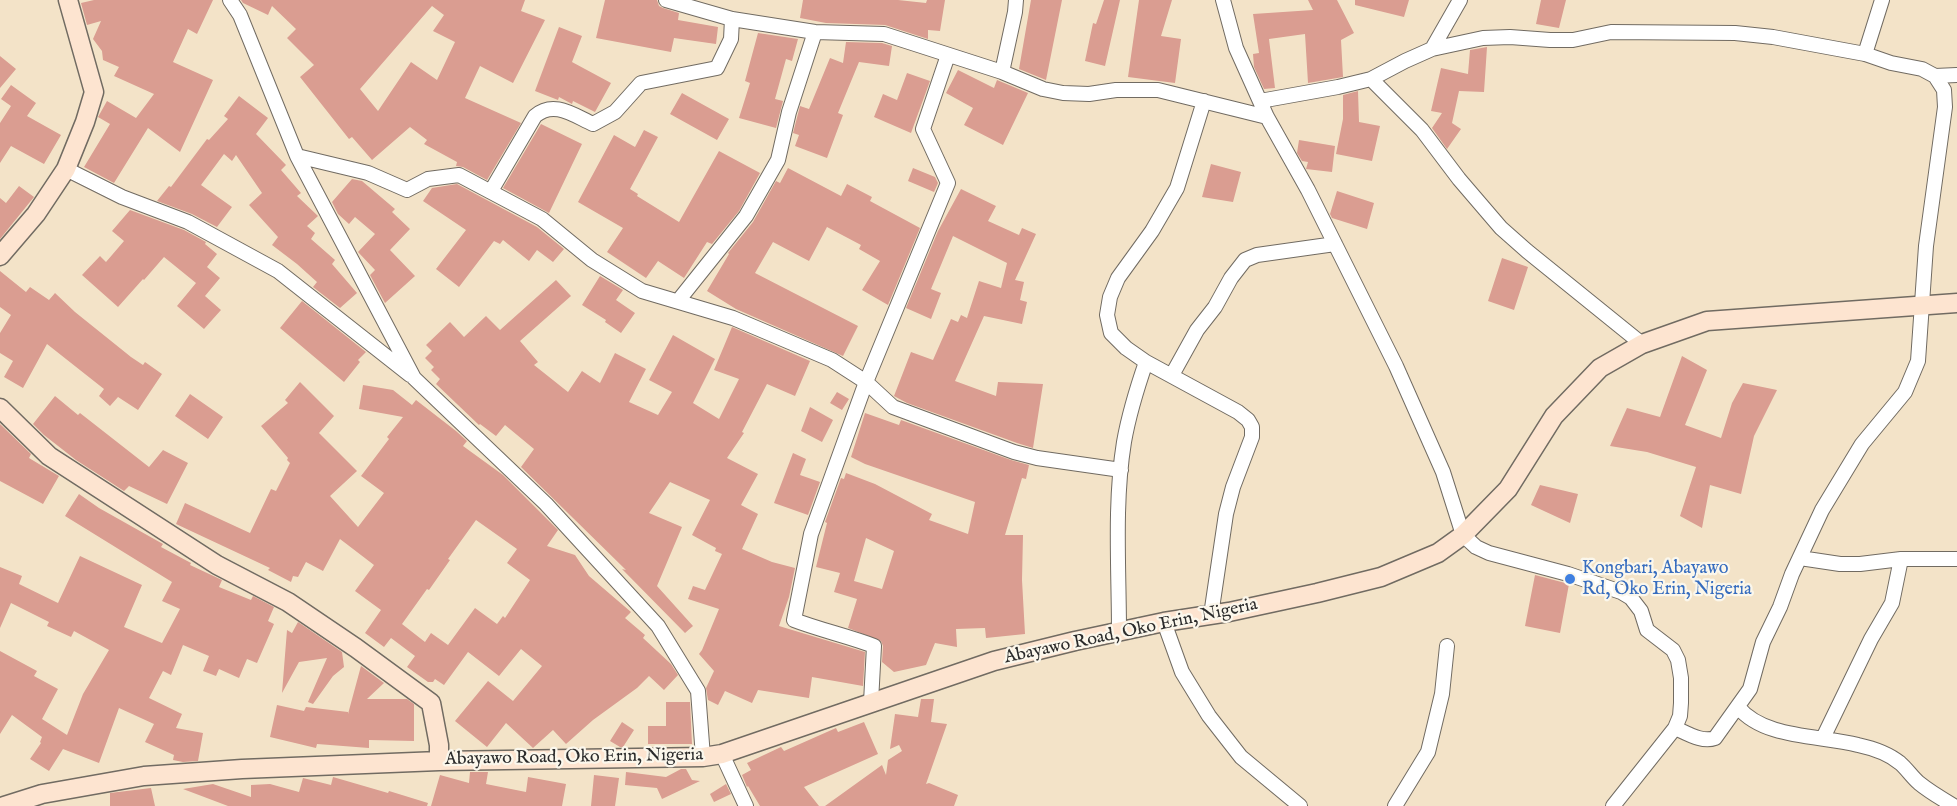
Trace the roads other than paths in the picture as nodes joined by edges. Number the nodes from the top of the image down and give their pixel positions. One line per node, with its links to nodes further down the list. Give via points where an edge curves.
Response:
1 (68, 0): 21 (street, via 94,92)
2 (230, 0): 20 (street, via 240,15)
3 (666, 0): 8 (street)
4 (1016, 0): 13 (street)
5 (1223, 0): 18 (street, via 1236,48)
6 (1460, 0): 10 (street)
7 (1882, 0): 11 (street)
8 (732, 19): 9 (street); 22 (street, via 731,39 717,68 641,83 615,112 593,124 555,108 544,108 535,116)
9 (815, 32): 12 (street, via 884,34); 25 (street, via 778,160 746,216)
10 (1432, 49): 11 (street, via 1483,38 1573,40 1611,32 1735,33); 16 (street)
11 (1865, 54): 15 (street)
12 (948, 55): 13 (street); 32 (street, via 923,129 948,183)
13 (1002, 72): 17 (street, via 1063,93 1158,90)
14 (1957, 75): 15 (street)
15 (1935, 76): 27 (street, via 1944,90 1945,107)
16 (1371, 79): 18 (street); 28 (street, via 1422,130 1501,228)
17 (1204, 101): 19 (street); 29 (street, via 1178,188 1118,278 1110,297 1107,315 1111,333)
18 (1260, 101): 19 (street)
19 (1267, 117): 23 (street)
20 (297, 156): 22 (street, via 368,173 407,190 428,179 459,175); 31 (street)
21 (66, 169): 24 (street, via 36,214); 31 (street, via 122,197 188,222 278,271)
22 (491, 191): 25 (street, via 542,219 592,260 642,291)
23 (1335, 244): 30 (street, via 1245,260 1197,330); 35 (street, via 1443,472)
24 (0, 256)
25 (678, 301): 32 (street, via 734,318 832,360)
26 (1957, 303): 27 (street, Abayawo Road, Oko Erin, Nigeria)
27 (1922, 305): 28 (street, Abayawo Road, Oko Erin, Nigeria, via 1707,321); 36 (street, via 1918,361 1905,392 1862,444 1822,510)
28 (1642, 344): 35 (street, Abayawo Road, Oko Erin, Nigeria, via 1600,368 1554,416 1508,489)
29 (1146, 362): 30 (street); 34 (street, via 1132,404)
30 (1172, 375): 39 (street, via 1238,412 1252,428 1226,514)
31 (414, 378): 48 (street, via 546,504 658,626 698,691)
32 (866, 382): 34 (street, via 893,407 1014,452); 43 (street, via 811,534 794,620 874,646)
33 (0, 408): 49 (street, via 49,456 217,566 288,602 431,703)
34 (1121, 470): 41 (street)
35 (1464, 535): 39 (street, Abayawo Road, Oko Erin, Nigeria, via 1437,553 1381,577); 45 (street, via 1489,553 1569,574 1631,598 1641,611 1647,630 1673,650 1678,660 1681,703)
36 (1800, 558): 37 (street, via 1840,564); 44 (street, via 1763,642 1750,689)
37 (1901, 559): 38 (street); 46 (street, via 1892,603)
38 (1957, 559)
39 (1211, 615): 40 (street, Abayawo Road, Oko Erin, Nigeria)
40 (1164, 622): 41 (street, Abayawo Road, Oko Erin, Nigeria); 52 (street, via 1182,672 1209,716 1241,757)
41 (1119, 632): 43 (street, Abayawo Road, Oko Erin, Nigeria, via 994,661)
42 (1447, 646): 53 (street, via 1442,694 1428,752)
43 (871, 702): 47 (street, Abayawo Road, Oko Erin, Nigeria)
44 (1738, 708): 45 (street, via 1720,733 1709,740); 46 (street, via 1758,724)
45 (1675, 728): 54 (street)
46 (1823, 738): 55 (street, via 1860,745 1899,762 1919,783)
47 (722, 754): 48 (street, Abayawo Road, Oko Erin, Nigeria); 51 (street)
48 (703, 757): 49 (street, Abayawo Road, Oko Erin, Nigeria)
49 (439, 761): 50 (street, Abayawo Road, Oko Erin, Nigeria, via 144,776 42,794)
50 (4, 806)
51 (746, 806)
52 (1300, 806)
53 (1395, 806)
54 (1613, 806)
55 (1954, 806)

